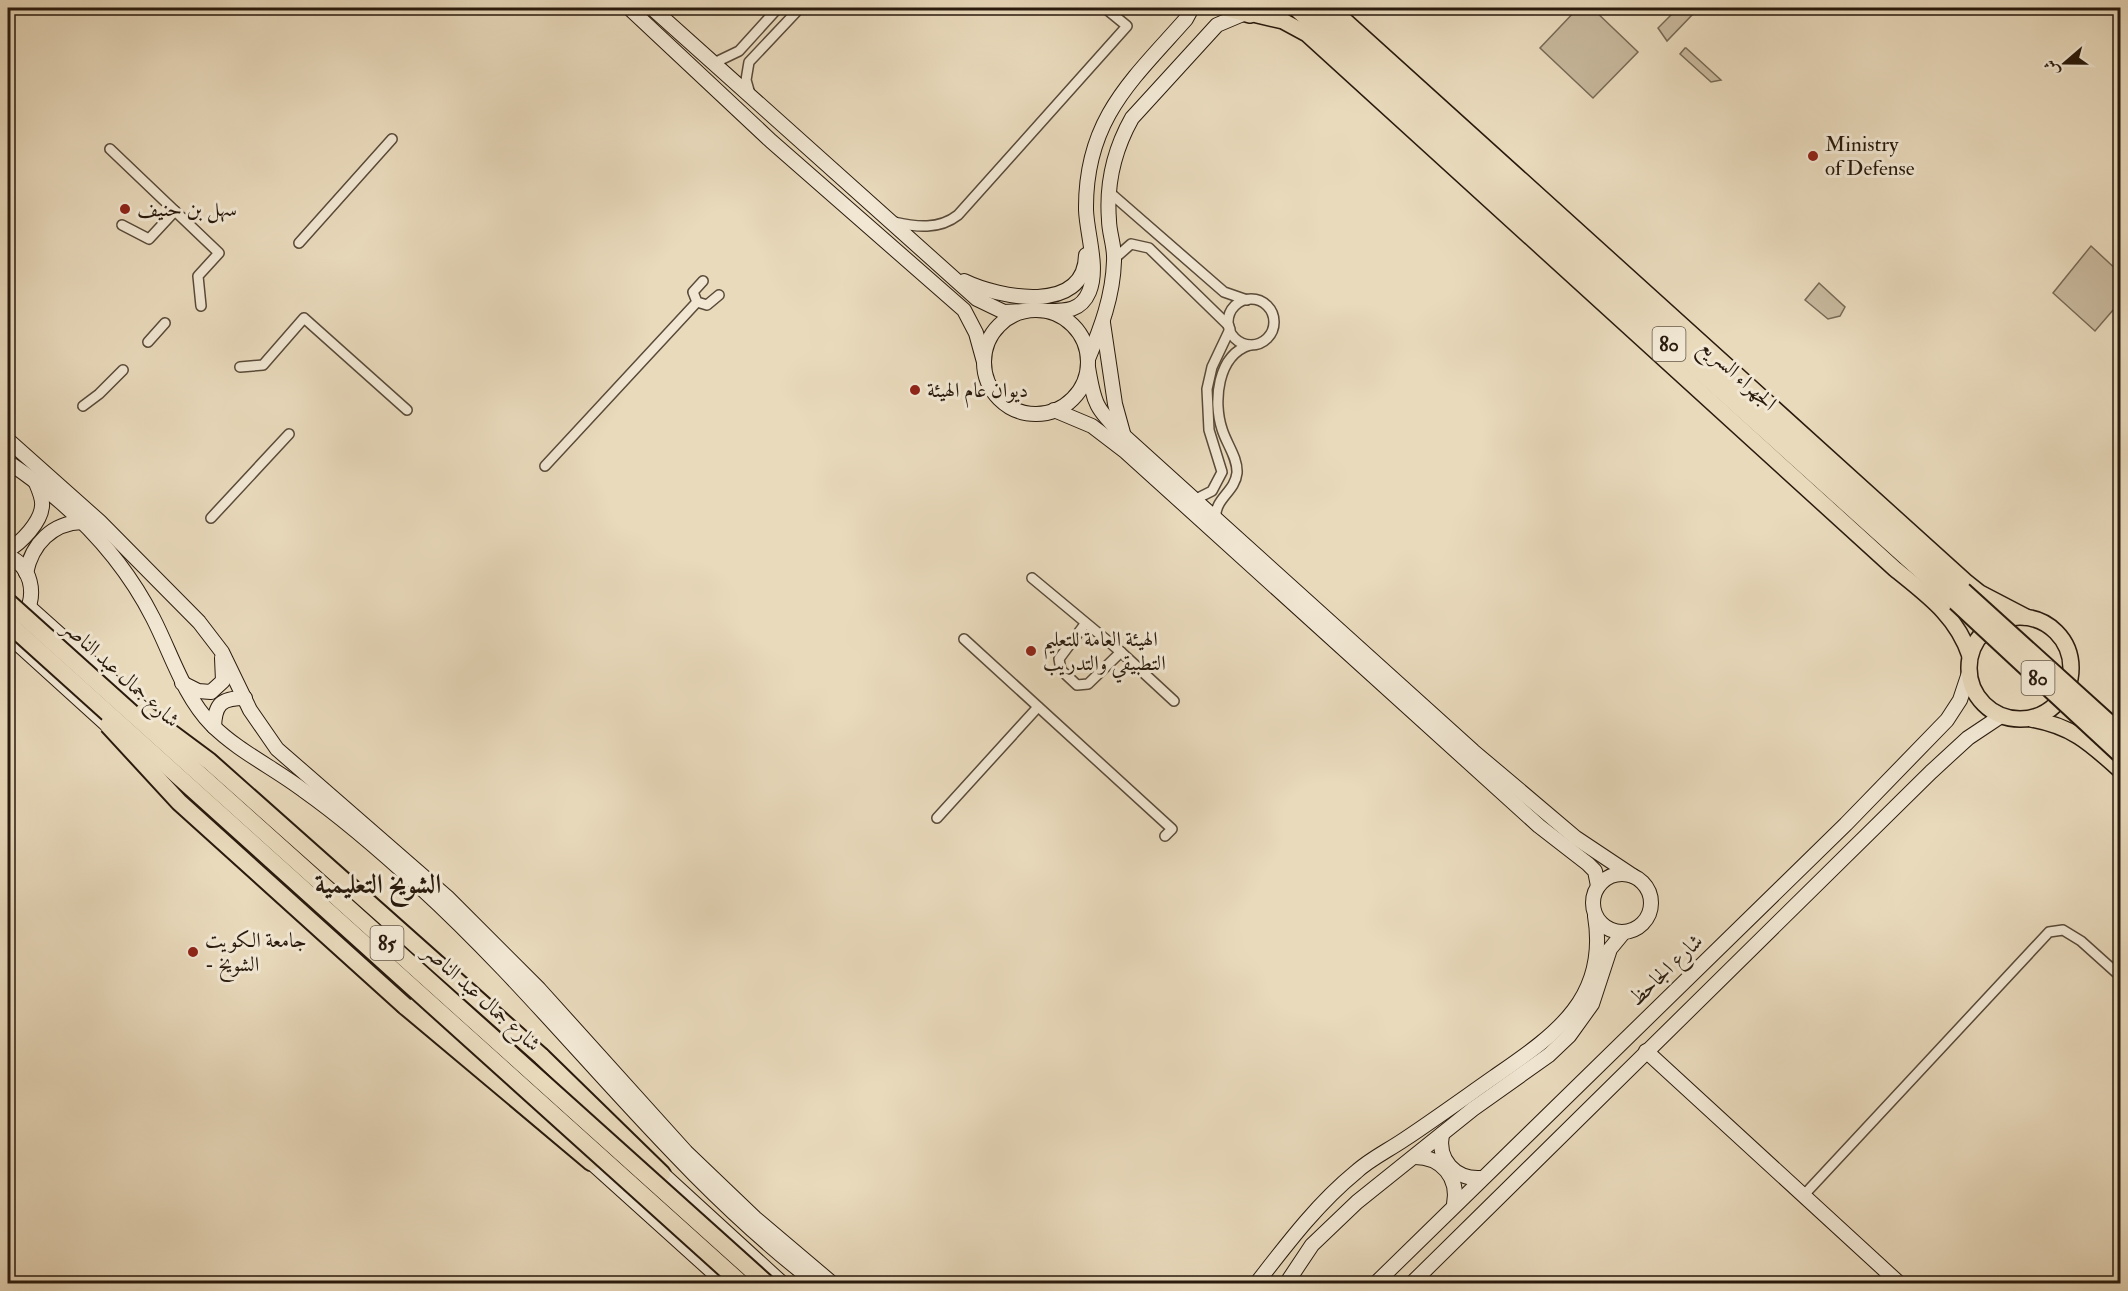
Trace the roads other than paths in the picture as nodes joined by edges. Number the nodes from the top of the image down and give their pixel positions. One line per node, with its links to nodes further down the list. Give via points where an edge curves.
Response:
1 (629, 8): 26 (street)
2 (652, 8): 15 (street)
3 (778, 8): 13 (street)
4 (800, 8): 14 (street)
5 (1105, 8): 23 (street, via 1126,26 958,215 928,227)
6 (1192, 8): 16 (street)
7 (1225, 8): 12 (main road, الجهراء السريع)
8 (1278, 8): 12 (main road)
9 (1296, 8): 87 (highway, الجهراء السريع / 80, bridge)
10 (1316, 8): 86 (highway, الجهراء السريع / 80, bridge)
11 (1331, 8): 65 (main road, الجهراء السريع, via 1965,581)
12 (1250, 14): 18 (street, via 1217,25); 74 (main road, الجهراء السريع, via 1283,21 1307,34 1886,561 1943,608 1960,632)
13 (754, 34): 14 (street); 15 (street, via 732,57)
14 (765, 45): 17 (street, via 746,69)
15 (714, 63): 17 (street)
16 (1123, 93): 18 (street); 24 (street, via 1091,153)
17 (750, 94): 23 (street)
18 (1140, 109): 21 (street, via 1123,133 1112,160)
19 (392, 139): 27 (street)
20 (110, 149): 22 (street)
21 (1108, 191): 28 (street); 32 (street, via 1224,292)
22 (175, 211): 25 (street, via 149,239); 34 (street, via 219,253 198,276)
23 (892, 220): 26 (street); 29 (street)
24 (1086, 223): 29 (street, via 1086,263 1081,276 1066,291 1048,297 1007,295); 36 (street, via 1092,274 1089,291 1082,304 1072,310)
25 (122, 225)
26 (877, 234): 42 (street, via 964,310)
27 (299, 243)
28 (1114, 259): 38 (street); 39 (street, via 1131,244 1149,248)
29 (954, 276): 35 (street, via 991,307 1004,312)
30 (703, 281): 33 (street, via 693,292)
31 (719, 296): 33 (street, via 707,305)
32 (1247, 300): 39 (street, via 1235,306); 41 (street, via 1268,306 1274,321 1270,336)
33 (697, 302): 53 (street)
34 (201, 306)
35 (1024, 311): 36 (street); 42 (street, via 995,330)
36 (1048, 311): 43 (street, via 1076,328)
37 (165, 323): 40 (street)
38 (1104, 323): 43 (street); 50 (street, via 1116,410)
39 (1229, 327): 41 (street, via 1237,340); 55 (street, via 1206,389 1209,430 1222,472 1212,491)
40 (148, 342)
41 (1250, 345): 57 (street, via 1231,358 1220,383 1219,416 1237,473 1218,504)
42 (984, 362): 48 (street, via 990,385 999,398 1026,413)
43 (1088, 363): 48 (street, via 1078,392); 50 (street, via 1094,402)
44 (240, 367): 47 (street, via 263,365 304,318)
45 (123, 370): 46 (street)
46 (83, 406)
47 (407, 410)
48 (1054, 411): 55 (street, via 1104,433)
49 (289, 434): 56 (street)
50 (1124, 435): 55 (street)
51 (8, 440): 72 (street, via 99,521 199,622)
52 (8, 462): 54 (street)
53 (545, 466)
54 (36, 483): 58 (street); 59 (street, via 43,505 40,515 21,541)
55 (1197, 506): 57 (street); 71 (street)
56 (211, 518)
57 (1216, 518): 71 (street)
58 (82, 522): 61 (street, via 52,529 32,552); 78 (street, via 130,576)
59 (8, 550)
60 (8, 556): 61 (street)
61 (26, 573): 64 (street, via 32,595)
62 (1032, 578): 67 (street)
63 (8, 602): 77 (highway, شارع جمال عبد الناصر / 85, bridge)
64 (29, 607): 68 (street, via 24,617); 105 (street)
65 (2026, 617): 74 (main road, via 2001,620 1987,629); 75 (main road, via 2048,625 2060,635)
66 (8, 622): 77 (highway, شارع جمال عبد الناصر / 85, bridge)
67 (1084, 624): 73 (street); 73 (street, via 1059,659 1061,670 1077,685 1088,684)
68 (8, 630)
69 (8, 635): 103 (street)
70 (964, 639): 81 (street)
71 (1341, 640): 91 (street, via 1576,838); 92 (street, via 1539,826 1588,864 1595,871)
72 (222, 652): 78 (street, via 223,681 218,687 211,692 198,691); 79 (street)
73 (1121, 652): 80 (street)
74 (1970, 656): 76 (main road)
75 (2072, 664): 83 (main road, via 2064,695 2047,713); 84 (main road, via 2088,695)
76 (1969, 674): 82 (main road, via 1977,696); 97 (street, شارع الجاحظ, via 1960,700 1947,720)
77 (80, 678): 103 (highway, bridge, via 127,748 179,802 405,1006); 105 (highway, bridge, via 209,761 542,1056); 113 (highway, شارع جمال عبد الناصر / 85, bridge); 114 (highway, شارع جمال عبد الناصر / 85, bridge)
78 (182, 683): 85 (street)
79 (244, 698): 85 (street, via 222,702 215,711); 98 (street, via 277,749 447,897 539,989)
80 (1174, 701)
81 (1038, 707): 89 (street); 90 (street, via 1108,778 1172,829)
82 (2001, 716): 83 (main road); 96 (street, شارع الجاحظ, via 1968,738 1931,772)
83 (2031, 719): 88 (main road, via 2075,732)
84 (2121, 724)
85 (214, 727): 98 (street, via 332,812 421,888)
86 (2121, 733)
87 (2121, 754)
88 (2121, 770)
89 (937, 818)
90 (1166, 836)
91 (1633, 876): 92 (street, via 1614,875); 94 (street, via 1648,890 1651,905 1640,926)
92 (1598, 886): 93 (street, via 1592,901)
93 (1595, 916): 94 (street, via 1610,930); 104 (street, via 1597,944 1591,976 1576,1009 1560,1029 1531,1053)
94 (1624, 932): 101 (street, via 1610,949 1592,1004 1569,1036)
95 (2121, 976): 109 (street, via 2081,941 2063,930 2049,932)
96 (1646, 1051): 99 (street, شارع الجاحظ); 109 (street)
97 (1593, 1071): 99 (street, via 1606,1076); 106 (street, شارع الجاحظ)
98 (619, 1088): 100 (street)
99 (1609, 1090): 121 (street, شارع الجاحظ)
100 (638, 1109): 116 (street, via 747,1226); 117 (street)
101 (1442, 1134): 102 (street); 106 (street, via 1443,1154 1449,1166 1467,1177)
102 (1415, 1157): 108 (street); 111 (street, via 1428,1158 1445,1168 1454,1185)
103 (591, 1162): 112 (street)
104 (1357, 1171): 107 (street); 108 (street, via 1359,1181)
105 (662, 1174): 115 (street)
106 (1480, 1178): 111 (street, شارع الجاحظ)
107 (1344, 1183): 110 (street, via 1357,1191); 118 (street, via 1303,1222)
108 (1372, 1190): 110 (street)
109 (1803, 1196): 122 (street)
110 (1357, 1202): 119 (street, via 1312,1245)
111 (1454, 1204): 120 (street, شارع الجاحظ)
112 (726, 1284)
113 (742, 1284)
114 (767, 1284)
115 (783, 1284)
116 (817, 1284)
117 (833, 1284)
118 (1256, 1284)
119 (1286, 1284)
120 (1374, 1284)
121 (1412, 1284)
122 (1900, 1284)

